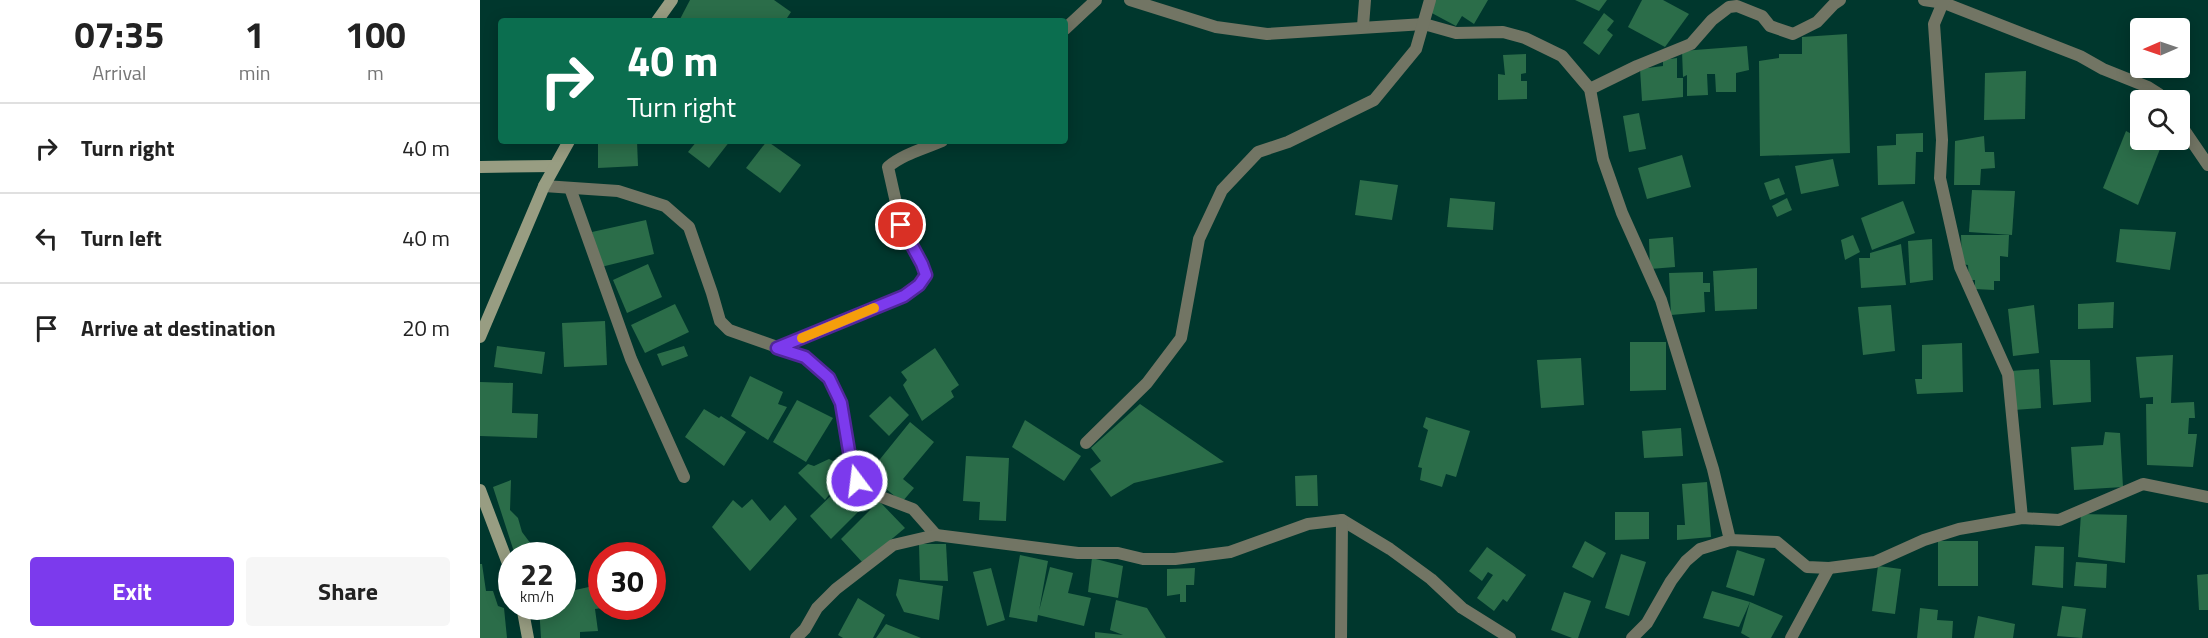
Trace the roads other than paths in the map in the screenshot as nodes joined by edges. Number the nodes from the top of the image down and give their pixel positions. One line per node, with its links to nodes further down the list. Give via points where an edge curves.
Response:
1 (672, 0): 10 (street)
2 (1096, 0): 12 (street)
3 (1130, 0): 9 (street)
4 (1365, 0): 13 (street)
5 (1430, 0): 11 (street)
6 (1840, 0): 14 (street, via 1817,22 1793,34 1770,26 1762,16 1737,6 1729,8 1691,44)
7 (1924, 0): 8 (street)
8 (1944, 2): 15 (street, via 2080,56); 30 (street, via 1934,24 1942,140 1940,178 1960,267 2008,374)
9 (1154, 4): 13 (street, via 1216,27 1267,34)
10 (659, 18)
11 (1424, 24): 13 (street); 14 (street, via 1456,33 1503,32 1525,38 1562,56); 26 (street, via 1416,49 1374,100 1288,142 1258,152 1221,190 1199,238 1181,338 1147,383)
12 (1068, 26)
13 (1363, 26)
14 (1590, 89): 33 (street, via 1603,159 1661,300 1713,469)
15 (2153, 90)
16 (2190, 139): 19 (street)
17 (567, 144): 20 (street)
18 (936, 144): 25 (street, via 888,167 901,225 926,275 919,285 904,296)
19 (2208, 165)
20 (554, 166): 21 (street); 22 (street)
21 (480, 167)
22 (544, 186): 23 (street); 24 (street)
23 (570, 188): 25 (street, via 618,190 665,206 689,228 720,321 729,330); 27 (street, via 631,359)
24 (480, 337)
25 (777, 348): 32 (street, via 805,357 829,378 841,403 857,481 871,494 913,510)
26 (1086, 443)
27 (684, 477)
28 (480, 490): 34 (street)
29 (2208, 497): 30 (street, via 2143,484 2059,520)
30 (2022, 518): 35 (street, via 1941,534 1875,562)
31 (1342, 520): 32 (street, via 1308,524 1230,552 1176,559 1143,559 1118,553); 39 (street); 40 (street, via 1390,549 1462,608)
32 (936, 535): 38 (street, via 893,545 836,589)
33 (1730, 540): 35 (street, via 1777,542 1807,567); 41 (street, via 1700,549 1686,561 1647,623)
34 (500, 542)
35 (1829, 568): 42 (street)
36 (525, 620): 37 (street)
37 (528, 638)
38 (796, 638)
39 (1341, 638)
40 (1510, 638)
41 (1632, 638)
42 (1791, 638)

